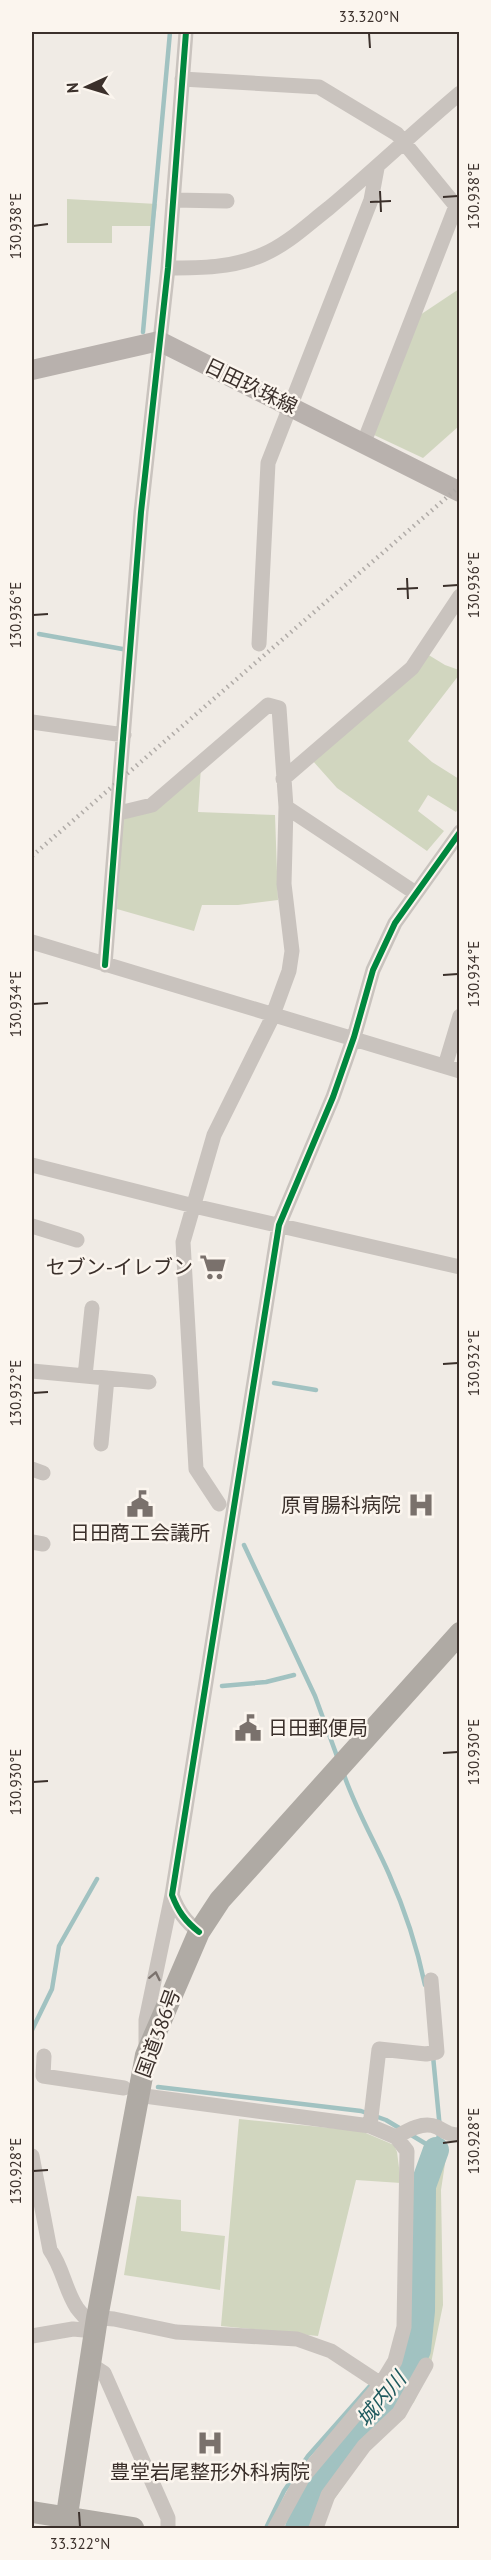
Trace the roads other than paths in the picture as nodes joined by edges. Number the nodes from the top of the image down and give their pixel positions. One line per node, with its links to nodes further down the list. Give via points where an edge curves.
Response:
1 (186, 32): 2 (street)
2 (182, 79): 4 (street, via 319,87 397,134); 6 (street)
3 (459, 93): 4 (street)
4 (403, 142): 5 (street); 8 (street)
5 (377, 168): 9 (street, via 284,245 222,267); 12 (street, via 371,200)
6 (173, 200): 7 (street); 9 (street)
7 (227, 201)
8 (458, 204): 13 (street)
9 (168, 268): 10 (street)
10 (159, 341): 11 (main road); 12 (main road, 日田玖珠線); 19 (street)
11 (32, 370)
12 (287, 410): 13 (main road, 日田玖珠線); 15 (street); 17 (street, via 268,463)
13 (364, 442): 14 (main road, 日田玖珠線)
14 (459, 492)
15 (459, 501)
16 (459, 596): 20 (street, via 412,668)
17 (259, 644)
18 (32, 722): 19 (street)
19 (124, 735): 22 (street)
20 (283, 779): 21 (street); 22 (street, via 279,708 268,705 152,805)
21 (286, 807): 24 (street); 28 (street, via 284,884 291,951 289,971)
22 (119, 813): 27 (street)
23 (459, 832): 24 (street)
24 (414, 892): 30 (street, via 373,970)
25 (33, 943): 26 (street); 27 (street)
26 (32, 959)
27 (105, 965): 28 (street)
28 (273, 1014): 30 (street); 33 (street, via 214,1135)
29 (459, 1016): 31 (street)
30 (354, 1037): 31 (street); 34 (street)
31 (452, 1069)
32 (32, 1165): 33 (street)
33 (194, 1206): 34 (street); 44 (street, via 183,1242 196,1469)
34 (279, 1225): 37 (street); 46 (street)
35 (32, 1226): 36 (street)
36 (77, 1240)
37 (459, 1267)
38 (92, 1308): 40 (street)
39 (32, 1371): 40 (street)
40 (85, 1376): 41 (street)
41 (107, 1378): 42 (street); 43 (street)
42 (149, 1382)
43 (100, 1444)
44 (219, 1504)
45 (459, 1633): 47 (highway, 国道386号, via 220,1900)
46 (172, 1895): 47 (street, via 188,1923); 49 (street, one-way to 46, via 146,2020)
47 (199, 1932): 49 (highway, 国道386号)
48 (431, 1980): 52 (street, via 432,2053 379,2049)
49 (146, 2055): 51 (highway, 国道386号)
50 (44, 2056): 51 (street, via 43,2076)
51 (131, 2092): 52 (street); 56 (highway, 国道386号)
52 (371, 2117): 54 (street)
53 (454, 2135): 54 (street, via 435,2126 416,2126)
54 (396, 2137): 60 (street, via 407,2151 404,2327 396,2361)
55 (32, 2157): 56 (street, via 50,2250 77,2308)
56 (93, 2322): 57 (street); 58 (highway, 国道386号); 60 (street, via 176,2332 297,2339 331,2351)
57 (32, 2336)
58 (90, 2364): 62 (highway, 国道386号); 64 (street, via 104,2373 168,2518)
59 (426, 2365): 66 (street, via 399,2413 364,2446 328,2495)
60 (381, 2384): 65 (street, via 303,2476)
61 (32, 2512): 62 (highway)
62 (66, 2523): 63 (highway)
63 (134, 2529)
64 (168, 2529)
65 (275, 2529)
66 (316, 2529)

